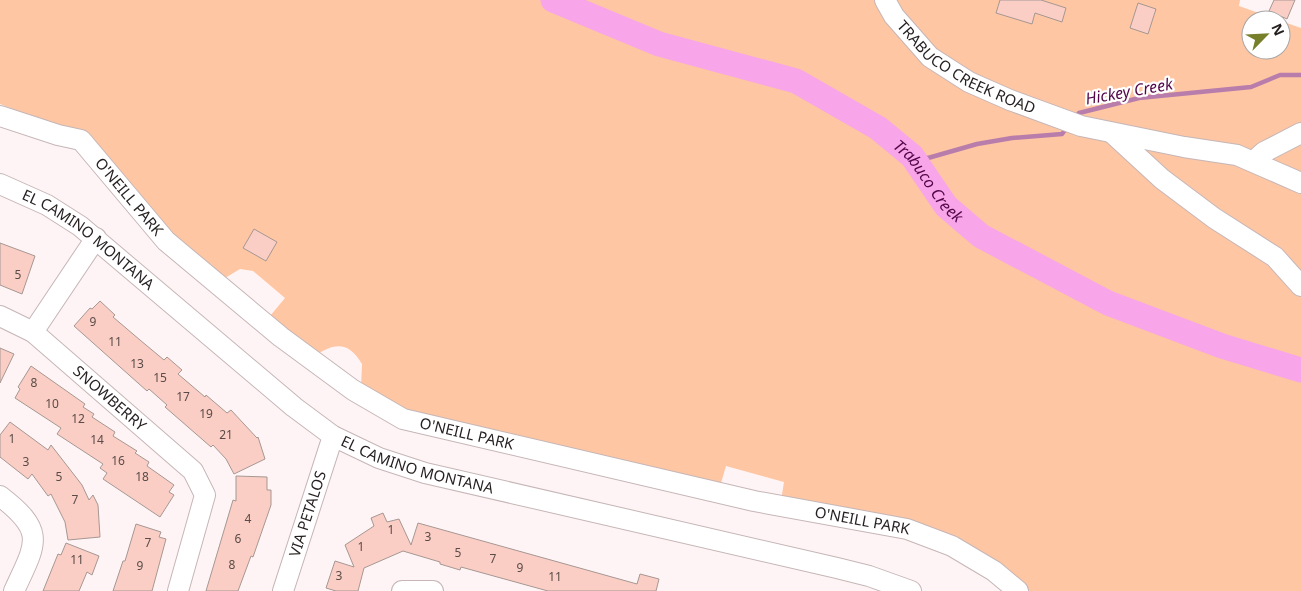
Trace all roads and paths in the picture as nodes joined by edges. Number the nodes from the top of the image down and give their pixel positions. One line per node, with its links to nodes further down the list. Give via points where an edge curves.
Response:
1 (885, 0): 3 (street, TRABUCO CREEK ROAD, via 915,43 930,57 969,82 1060,119)
2 (0, 116): 20 (street, O'NEILL PARK, via 81,140 166,241 289,343 353,390 403,419 754,501 907,529 952,546 994,571)
3 (1112, 133): 5 (street, via 1237,155); 9 (street, via 1162,179 1214,218 1275,257)
4 (1301, 133): 5 (street, via 1264,152)
5 (1254, 161): 6 (street)
6 (1301, 183)
7 (0, 184): 8 (street, EL CAMINO MONTANA, via 47,205)
8 (96, 238): 11 (street); 12 (street, EL CAMINO MONTANA, via 294,407)
9 (1301, 286)
10 (0, 316): 11 (street, SNOWBERRY)
11 (33, 332): 15 (street, SNOWBERRY, via 193,471 205,494)
12 (333, 436): 16 (street, VIA PETALOS); 19 (street, EL CAMINO MONTANA, via 379,458 425,473 837,568)
13 (0, 496): 14 (street, via 19,511 34,532 33,549)
14 (14, 591)
15 (178, 591)
16 (283, 591)
17 (402, 591): 18 (street)
18 (433, 591)
19 (911, 591)
20 (1018, 591)

